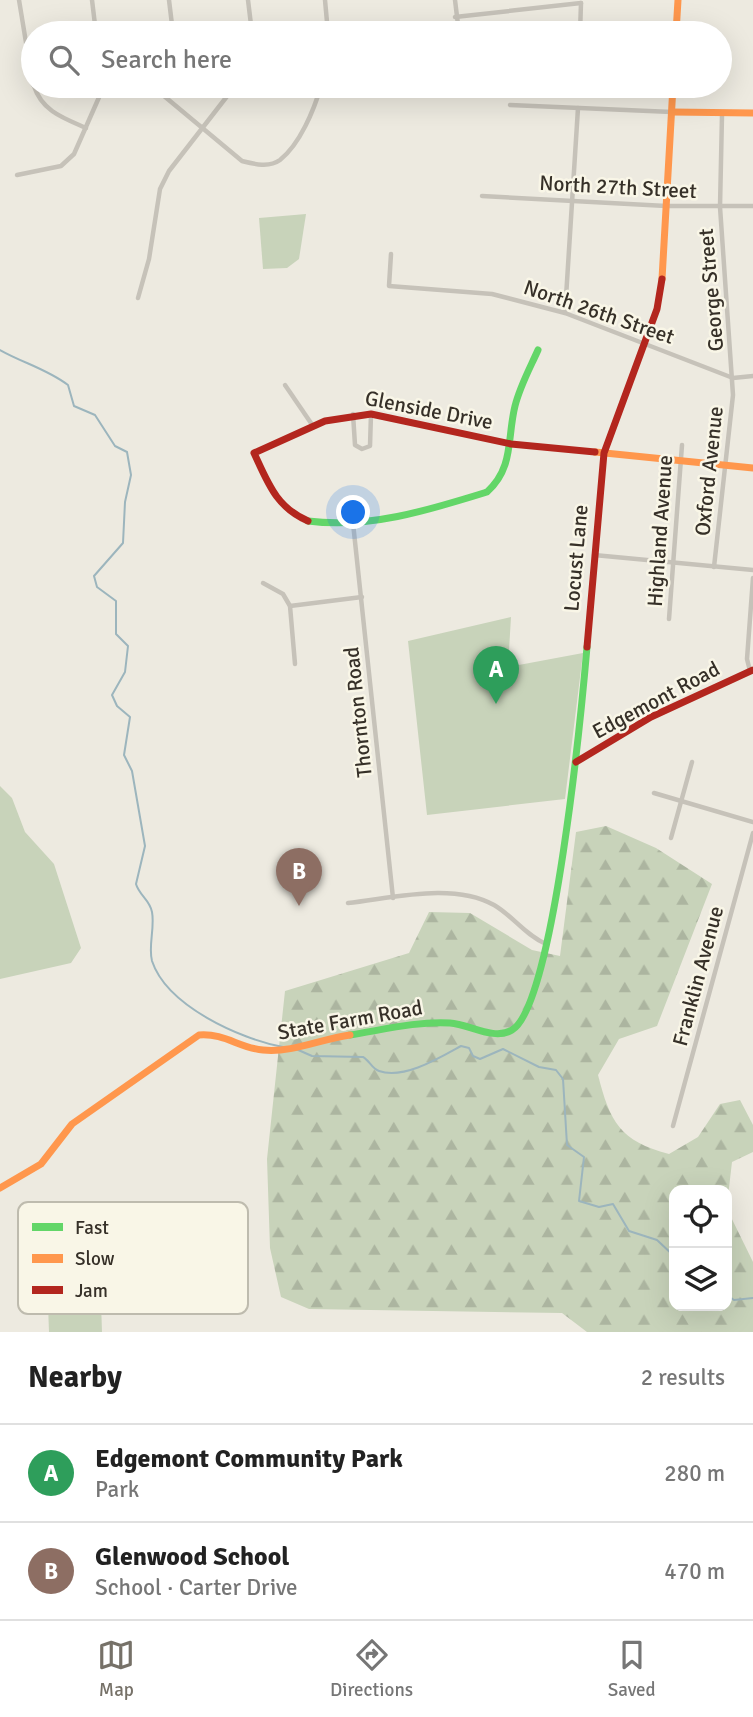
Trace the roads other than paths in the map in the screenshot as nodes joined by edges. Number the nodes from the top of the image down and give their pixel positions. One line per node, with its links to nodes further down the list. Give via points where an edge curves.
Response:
1 (19, 0): 10 (street)
2 (92, 0): 11 (street)
3 (169, 0): 12 (street)
4 (248, 0): 13 (street)
5 (325, 0): 14 (street)
6 (454, 0): 9 (street)
7 (678, 0): 17 (street)
8 (581, 1): 9 (street); 16 (street)
9 (455, 17): 15 (street)
10 (22, 21)
11 (95, 21)
12 (172, 21)
13 (251, 21)
14 (327, 21)
15 (456, 21)
16 (580, 21)
17 (677, 21)
18 (38, 98): 29 (street, via 53,114)
19 (99, 98): 29 (street)
20 (168, 98): 30 (street)
21 (226, 98): 30 (street)
22 (316, 98): 30 (street, via 301,132 279,160 259,166 242,161)
23 (673, 98): 26 (street, Locust Lane)
24 (510, 105): 25 (street)
25 (578, 108): 26 (street); 33 (street)
26 (672, 112): 28 (street); 34 (street, Locust Lane)
27 (753, 113): 28 (street)
28 (722, 115): 36 (street, George Street)
29 (86, 128): 31 (street, via 74,155 61,166)
30 (202, 128): 38 (street, via 160,189)
31 (17, 175)
32 (482, 196): 33 (street, North 27th Street)
33 (571, 201): 34 (street, North 27th Street); 39 (street)
34 (666, 206): 36 (street, North 27th Street); 40 (street, Locust Lane, via 661,291)
35 (753, 206): 36 (street, North 27th Street)
36 (720, 207): 43 (street, George Street)
37 (391, 254): 39 (street, North 26th Street, via 389,286 492,294)
38 (138, 298)
39 (565, 313): 40 (street, North 26th Street)
40 (644, 343): 43 (street, North 26th Street); 50 (street, Locust Lane)
41 (538, 350): 48 (street, via 515,407)
42 (753, 376): 43 (street, North 26th Street)
43 (733, 378): 52 (street, Oxford Avenue)
44 (285, 385): 47 (street)
45 (353, 413): 46 (street, Glenside Drive); 46 (street, via 355,445 362,449 372,441); 47 (street, Glenside Drive, via 331,416)
46 (371, 414): 48 (street, Glenside Drive)
47 (313, 426): 54 (street, Glenside Drive, via 254,453 279,503 290,514 302,521)
48 (511, 444): 50 (street, Glenside Drive); 54 (street, via 507,469 487,492)
49 (682, 446): 51 (street, Highland Avenue)
50 (604, 453): 51 (street, Glenside Drive); 55 (street, Locust Lane)
51 (683, 461): 52 (street, Glenside Drive); 56 (street, Highland Avenue)
52 (725, 464): 53 (street, Glenside Drive); 57 (street, Oxford Avenue)
53 (753, 468)
54 (353, 523): 61 (street, Thornton Road)
55 (594, 555): 56 (street); 66 (street, Locust Lane)
56 (675, 564): 57 (street); 63 (street, Highland Avenue)
57 (714, 567): 58 (street)
58 (753, 570)
59 (753, 578): 65 (street, via 747,659)
60 (263, 583): 62 (street, via 282,594)
61 (362, 597): 62 (street); 73 (street, Thornton Road)
62 (290, 606): 64 (street)
63 (669, 619)
64 (295, 664)
65 (751, 671): 66 (street, Edgemont Road, via 651,717)
66 (576, 762): 75 (street, Locust Lane)
67 (692, 762): 69 (street)
68 (654, 793): 69 (street)
69 (680, 801): 70 (street); 72 (street)
70 (753, 822)
71 (753, 833): 77 (street, Franklin Avenue)
72 (671, 838)
73 (393, 898): 74 (street); 75 (street, via 473,896 495,905 534,939)
74 (348, 903)
75 (547, 944): 76 (street, Locust Lane, via 529,1009)
76 (510, 1031): 78 (street, State Farm Road, via 491,1033 437,1023 340,1036 286,1050 258,1050 216,1034 199,1035 72,1125 41,1164)
77 (673, 1126)
78 (0, 1188)

